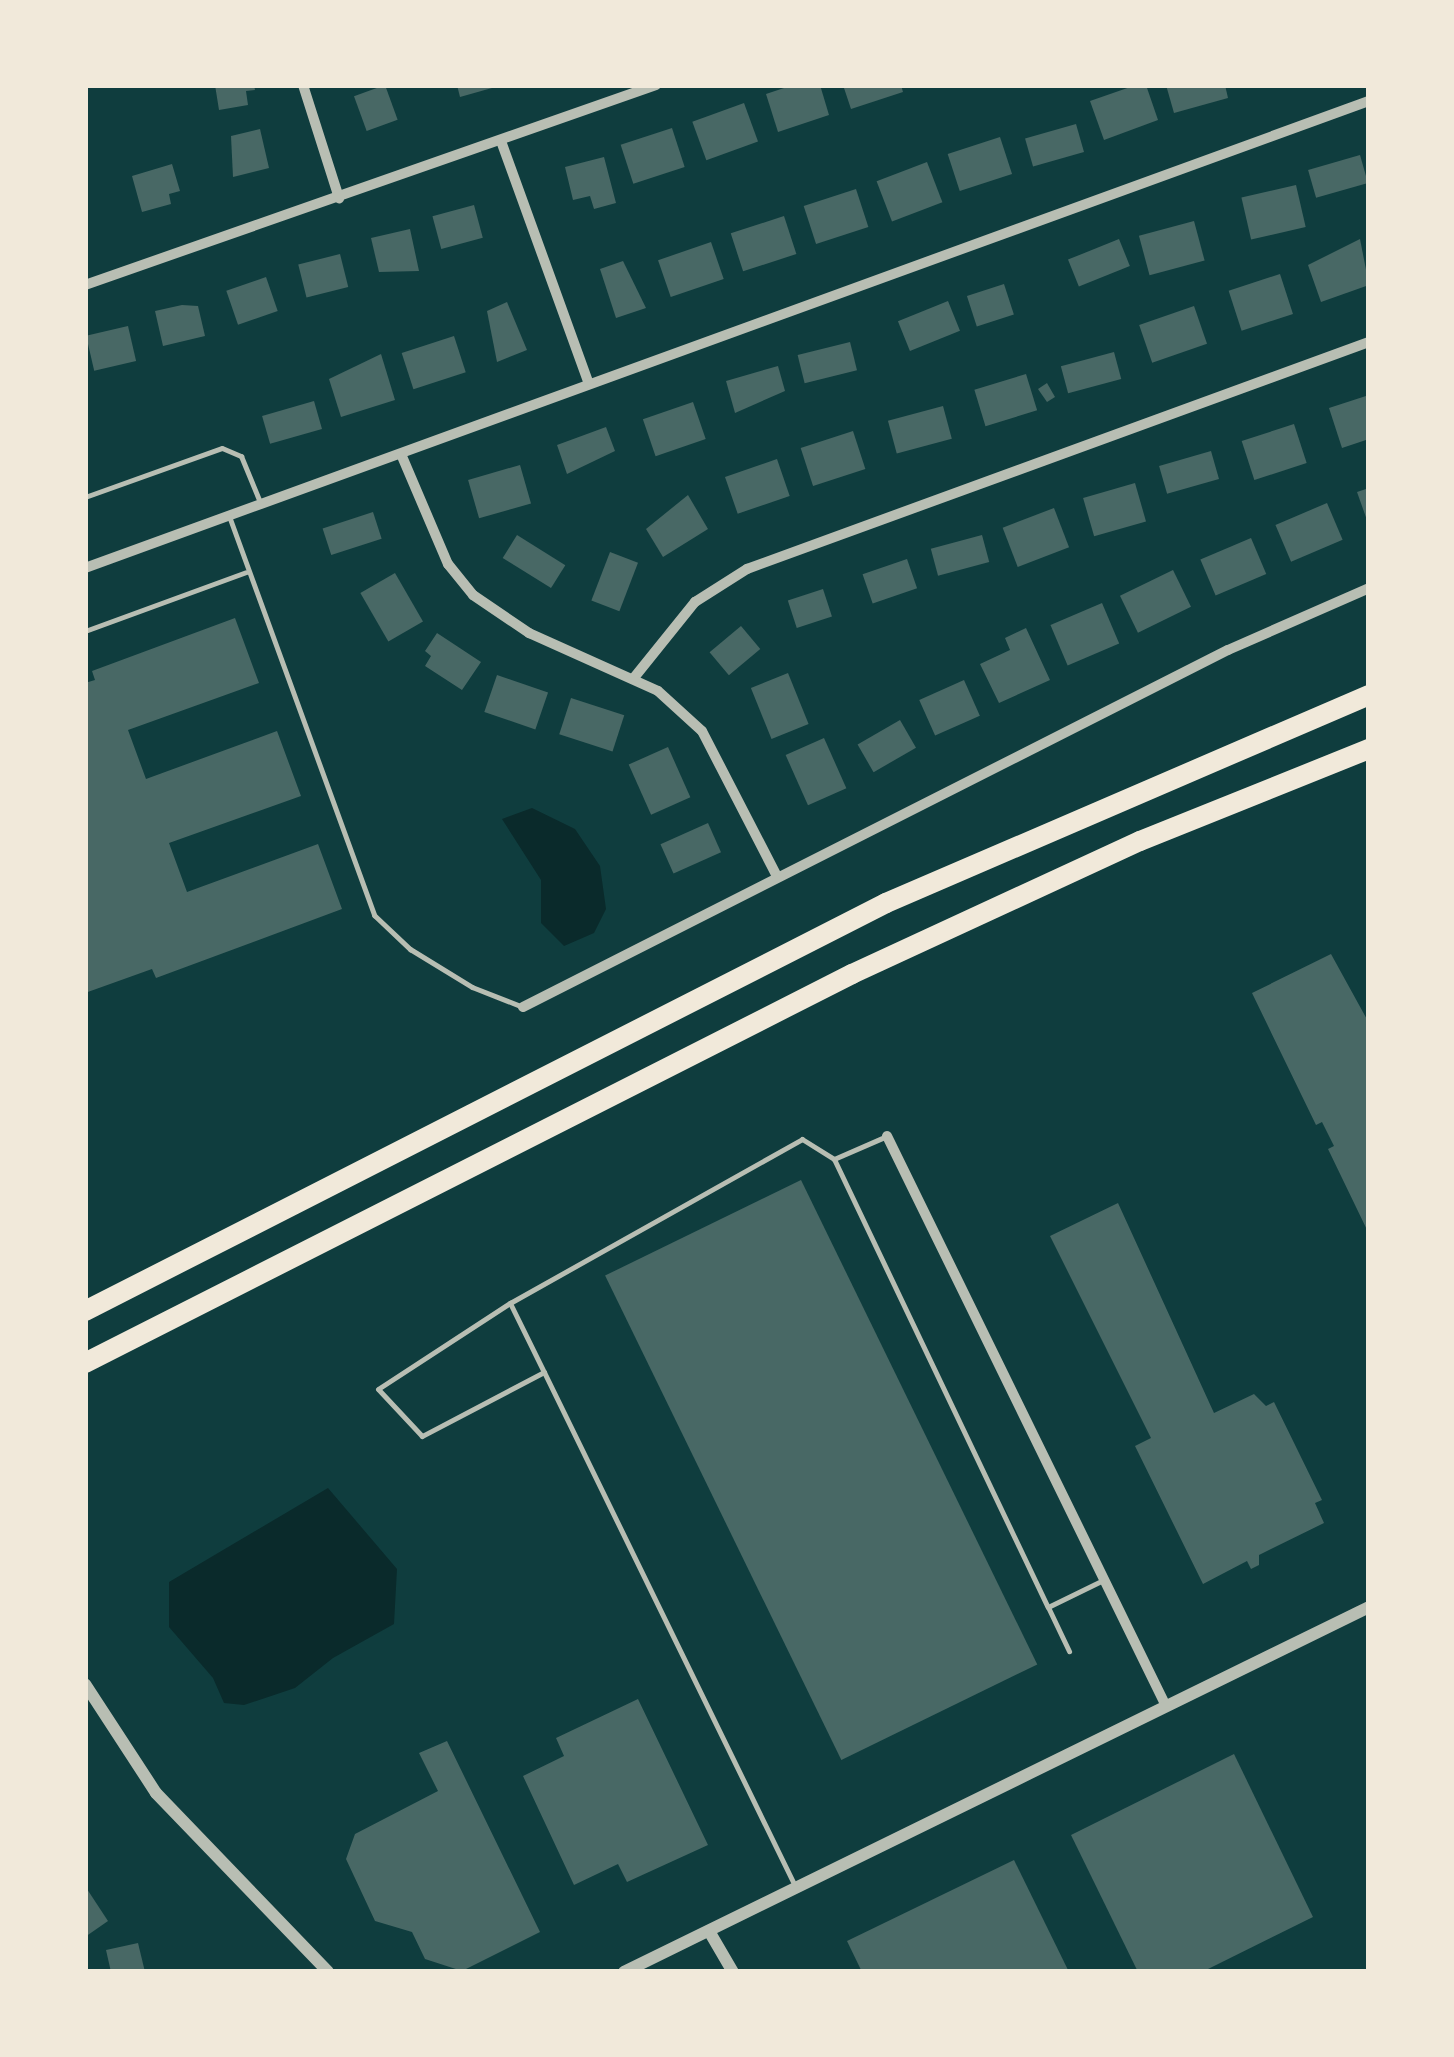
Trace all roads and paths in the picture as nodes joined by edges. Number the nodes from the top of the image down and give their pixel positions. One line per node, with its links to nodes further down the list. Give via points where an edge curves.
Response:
1 (303, 85): 5 (street)
2 (656, 85): 4 (street)
3 (1369, 102): 8 (street)
4 (501, 142): 5 (street); 8 (street)
5 (338, 198): 6 (street)
6 (85, 285)
7 (1369, 342): 17 (street, via 747,569 695,602)
8 (589, 384): 9 (street)
9 (401, 454): 11 (street); 17 (street, via 448,564 473,595 530,634)
10 (85, 498): 11 (lane, via 222,448 241,456)
11 (261, 505): 12 (street)
12 (229, 516): 13 (street); 14 (lane)
13 (85, 568)
14 (246, 572): 16 (lane); 25 (lane, via 374,916 410,949 472,987)
15 (1369, 588): 24 (street, via 1228,650)
16 (85, 631)
17 (633, 679): 24 (street, via 679,707 702,731)
18 (1369, 682): 22 (highway)
19 (1369, 696): 22 (highway)
20 (1369, 750): 23 (highway)
21 (1369, 761): 23 (highway)
22 (1192, 766): 29 (highway, via 886,902)
23 (1140, 841): 30 (highway, via 852,974)
24 (777, 876): 25 (street)
25 (523, 1007)
26 (887, 1136): 27 (lane); 32 (street)
27 (834, 1159): 28 (lane, via 802,1139); 33 (lane)
28 (510, 1303): 31 (lane); 31 (lane, via 378,1388 422,1436)
29 (85, 1312)
30 (85, 1363)
31 (544, 1372): 38 (lane)
32 (1103, 1580): 33 (lane); 37 (street)
33 (1048, 1607): 35 (lane)
34 (1369, 1607): 37 (street)
35 (1069, 1651)
36 (85, 1684): 40 (street, via 156,1792)
37 (1166, 1706): 38 (street)
38 (796, 1888): 39 (street)
39 (709, 1930): 41 (street); 42 (street)
40 (328, 1972)
41 (624, 1972)
42 (732, 1972)

